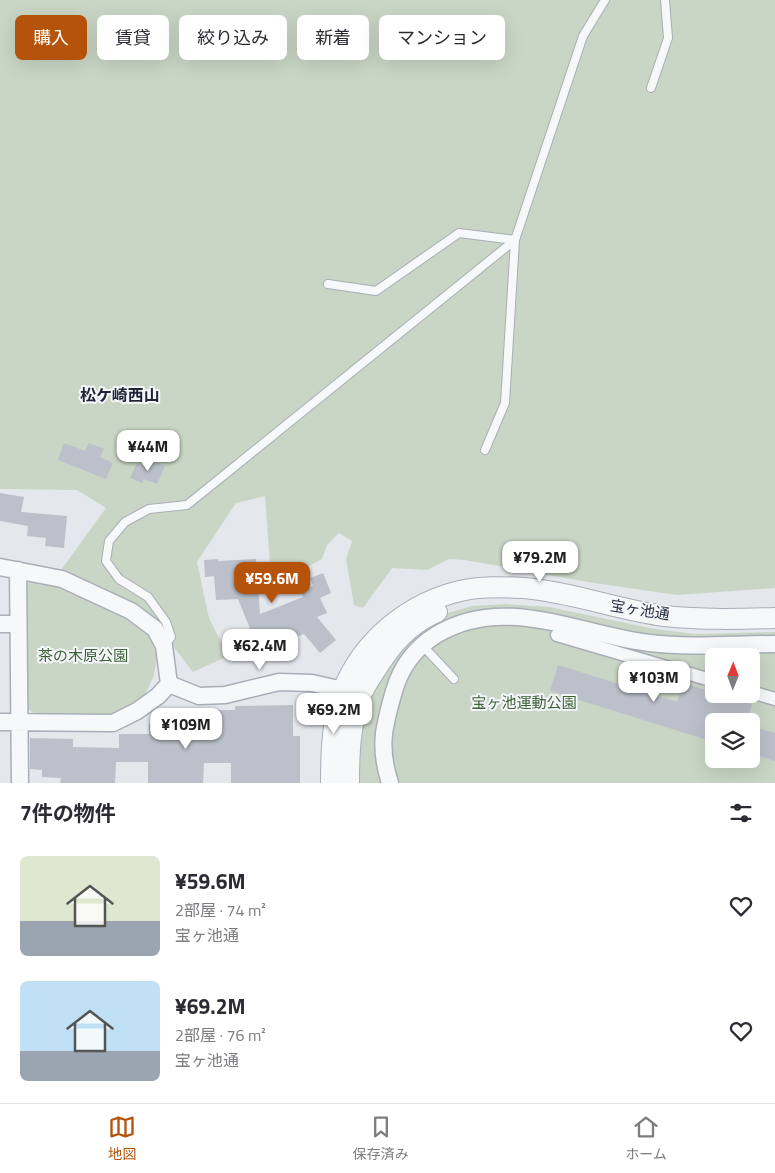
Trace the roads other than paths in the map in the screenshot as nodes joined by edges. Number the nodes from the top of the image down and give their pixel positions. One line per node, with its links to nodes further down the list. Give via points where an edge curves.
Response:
1 (605, 0): 4 (lane, via 583,36)
2 (665, 0): 3 (lane, via 668,38)
3 (651, 88)
4 (515, 240): 5 (lane, via 459,233 376,291); 6 (lane, via 505,403); 16 (lane, via 187,505 149,509 125,522 109,540 106,562 118,579 148,597 166,622 170,637)
5 (328, 284)
6 (485, 450)
7 (0, 567): 8 (street)
8 (18, 570): 11 (street); 16 (street, via 62,579 131,611 155,629)
9 (775, 618): 20 (street, 宝ヶ池通, via 664,616 525,588 460,591 407,612 386,628 355,666)
10 (0, 624): 11 (street)
11 (18, 624): 24 (street)
12 (775, 628): 27 (street, 宝ヶ池通, via 652,624 550,602 526,600 475,600 435,612 399,638 361,694 352,732)
13 (557, 635): 17 (street)
14 (775, 644): 15 (street, via 650,643 532,618 502,617 465,620)
15 (422, 645): 18 (lane); 28 (street, via 404,666 386,716 383,754)
16 (164, 646): 19 (street)
17 (705, 678)
18 (454, 679)
19 (168, 684): 20 (street, via 199,696 225,695 279,682 312,683); 24 (street, via 158,696 113,723)
20 (343, 690): 26 (street, 宝ヶ池通, via 334,733)
21 (760, 695): 22 (street)
22 (775, 699)
23 (0, 722): 24 (street)
24 (19, 722): 25 (street)
25 (20, 783)
26 (332, 783)
27 (349, 783)
28 (390, 783)

